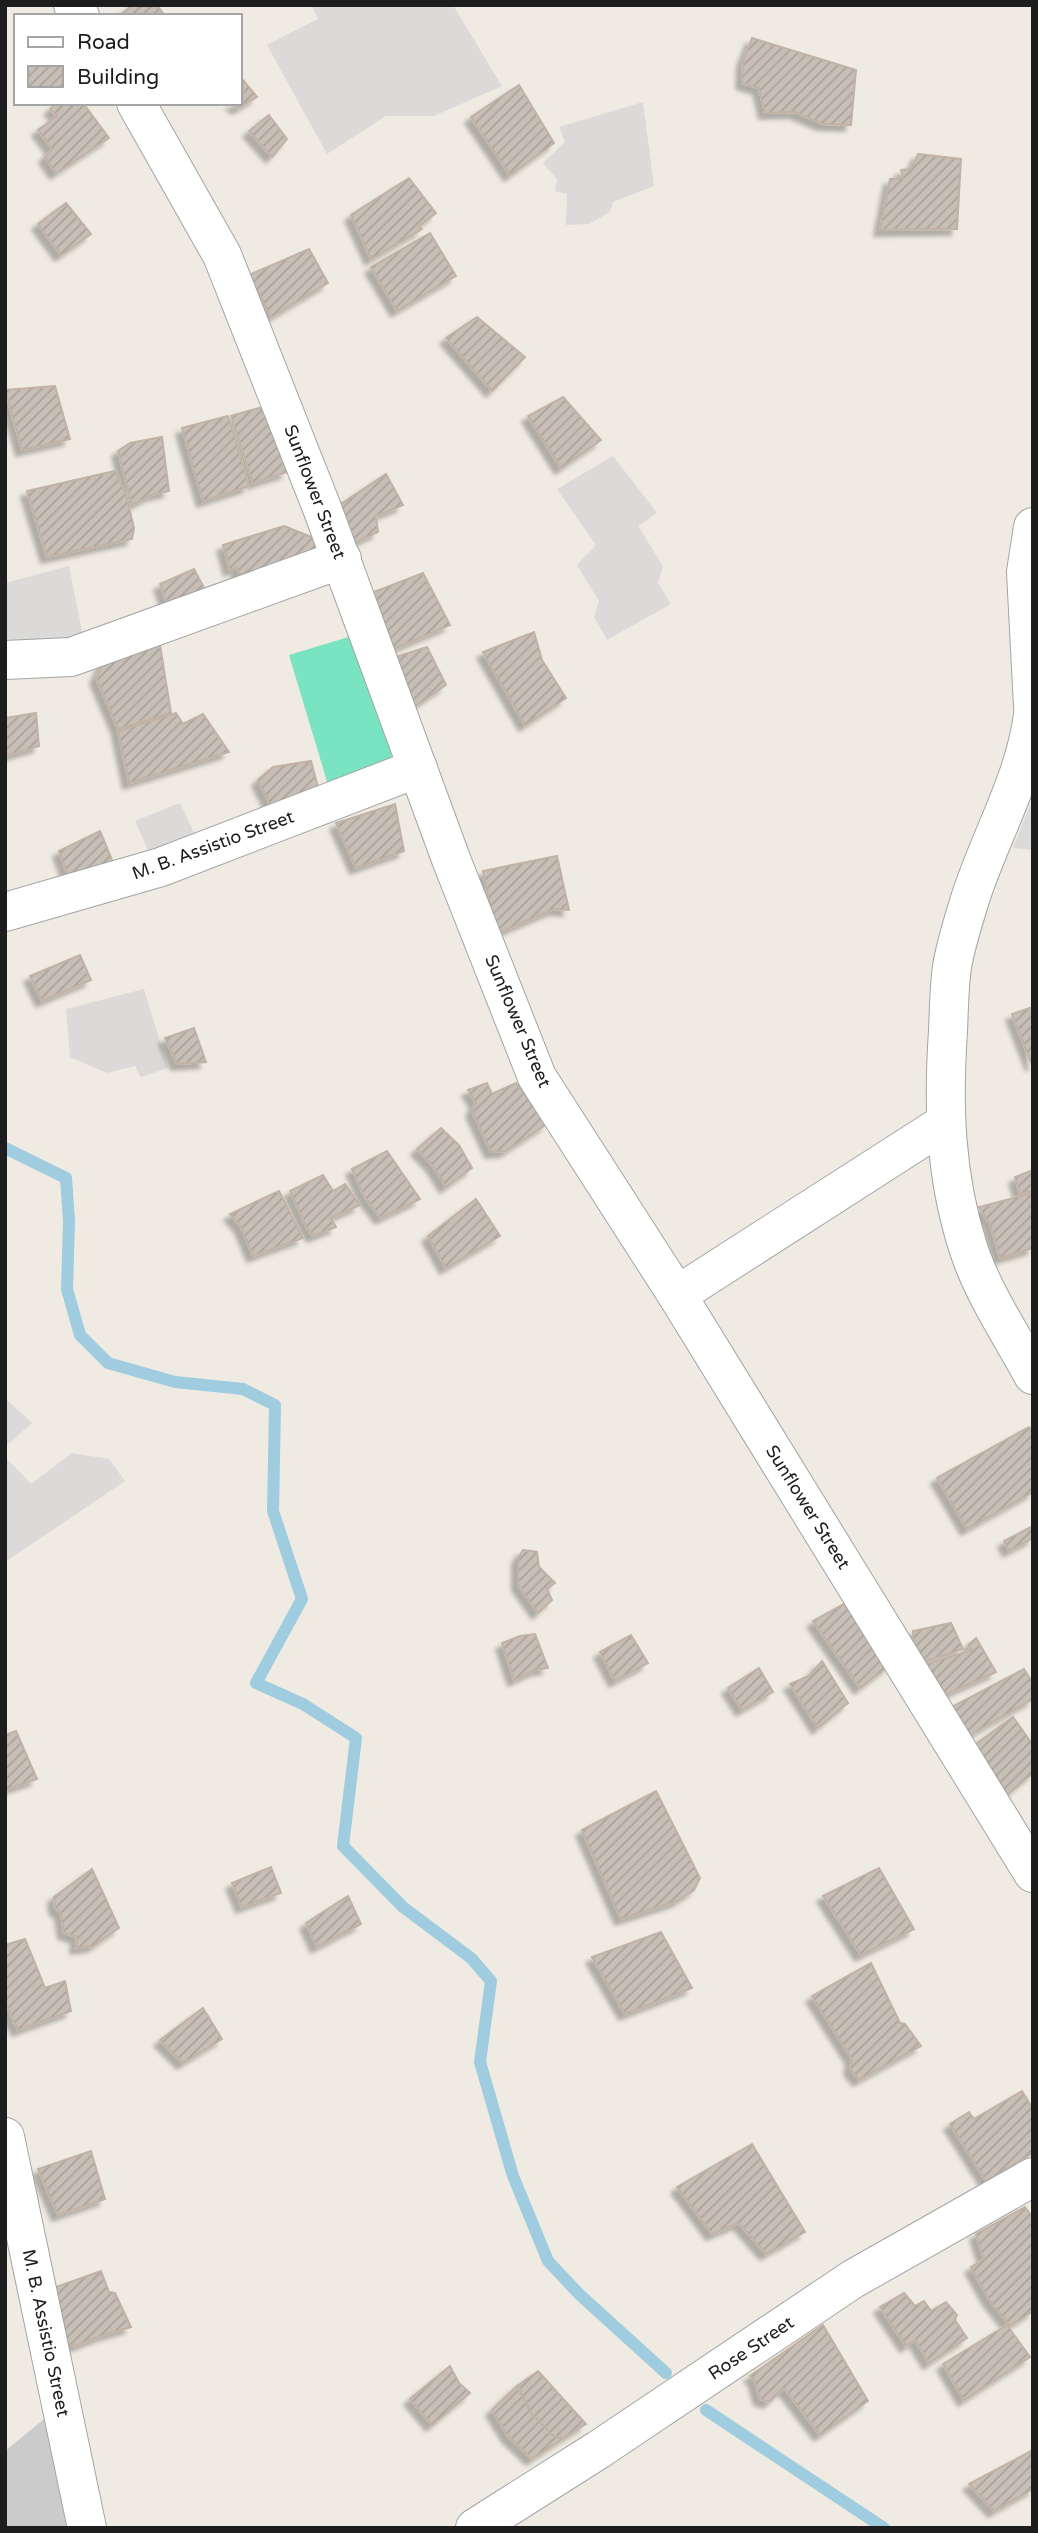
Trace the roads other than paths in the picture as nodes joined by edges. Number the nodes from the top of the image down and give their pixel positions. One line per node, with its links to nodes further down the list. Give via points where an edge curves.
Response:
1 (137, 105): 3 (street, Sunflower Street, via 222,255)
2 (1033, 527): 5 (street, via 1026,572)
3 (342, 559): 4 (street, via 71,657); 7 (street, Sunflower Street)
4 (5, 660)
5 (1033, 706)
6 (1033, 715): 9 (street, via 1029,744 959,935 952,969)
7 (418, 768): 8 (street, M. B. Assistio Street, via 161,867); 10 (street, Sunflower Street, via 537,1077)
8 (5, 912)
9 (945, 1123): 10 (street); 11 (street, via 949,1168 968,1247)
10 (677, 1295): 12 (street, Sunflower Street)
11 (1033, 1375)
12 (1033, 1873)
13 (5, 2137): 15 (street, M. B. Assistio Street)
14 (1033, 2177): 16 (street, Rose Street, via 853,2279)
15 (87, 2528)
16 (475, 2528)

